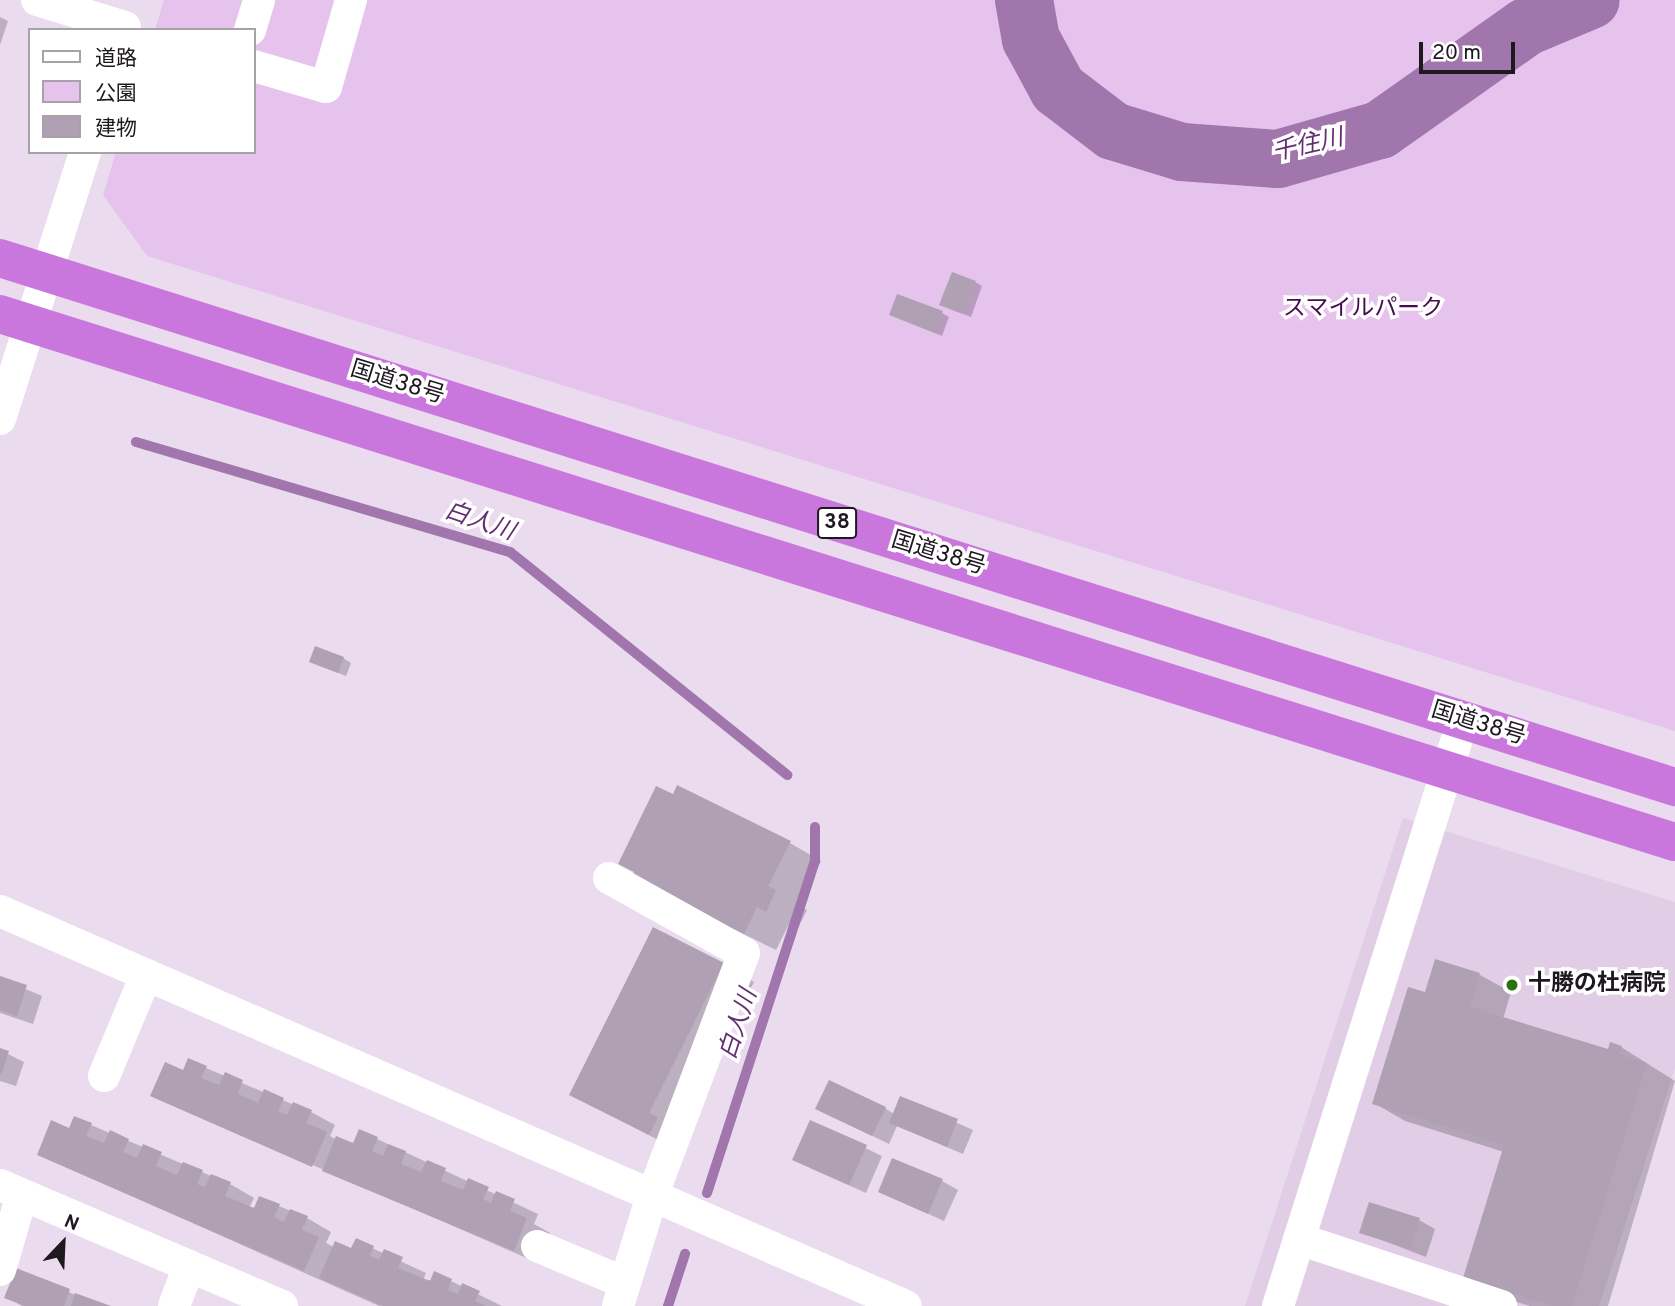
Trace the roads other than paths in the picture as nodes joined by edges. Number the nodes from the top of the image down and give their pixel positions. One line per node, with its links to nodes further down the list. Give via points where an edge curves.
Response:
1 (37, 0): 4 (street)
2 (259, 0): 5 (street)
3 (351, 0): 6 (street, via 326,87)
4 (127, 19)
5 (251, 28)
6 (256, 67)
7 (84, 154): 9 (street)
8 (0, 258): 9 (highway, 国道38号 / 38)
9 (47, 273): 10 (street); 12 (highway, 国道38号 / 38)
10 (15, 319): 11 (street); 13 (highway, 38)
11 (0, 419)
12 (1463, 720): 13 (street); 14 (highway, 国道38号 / 38)
13 (1448, 770): 15 (highway, 38); 22 (street)
14 (1675, 787)
15 (1675, 842)
16 (609, 878): 21 (street, via 744,953)
17 (0, 911): 18 (street)
18 (146, 975): 19 (street); 21 (street)
19 (104, 1076)
20 (11, 1190): 24 (street); 25 (street)
21 (652, 1196): 26 (street); 29 (street)
22 (1299, 1239): 30 (street); 31 (street)
23 (537, 1246): 26 (street)
24 (189, 1266): 27 (street); 28 (street)
25 (0, 1270)
26 (621, 1294)
27 (174, 1306)
28 (282, 1306)
29 (906, 1306)
30 (1278, 1306)
31 (1501, 1306)

